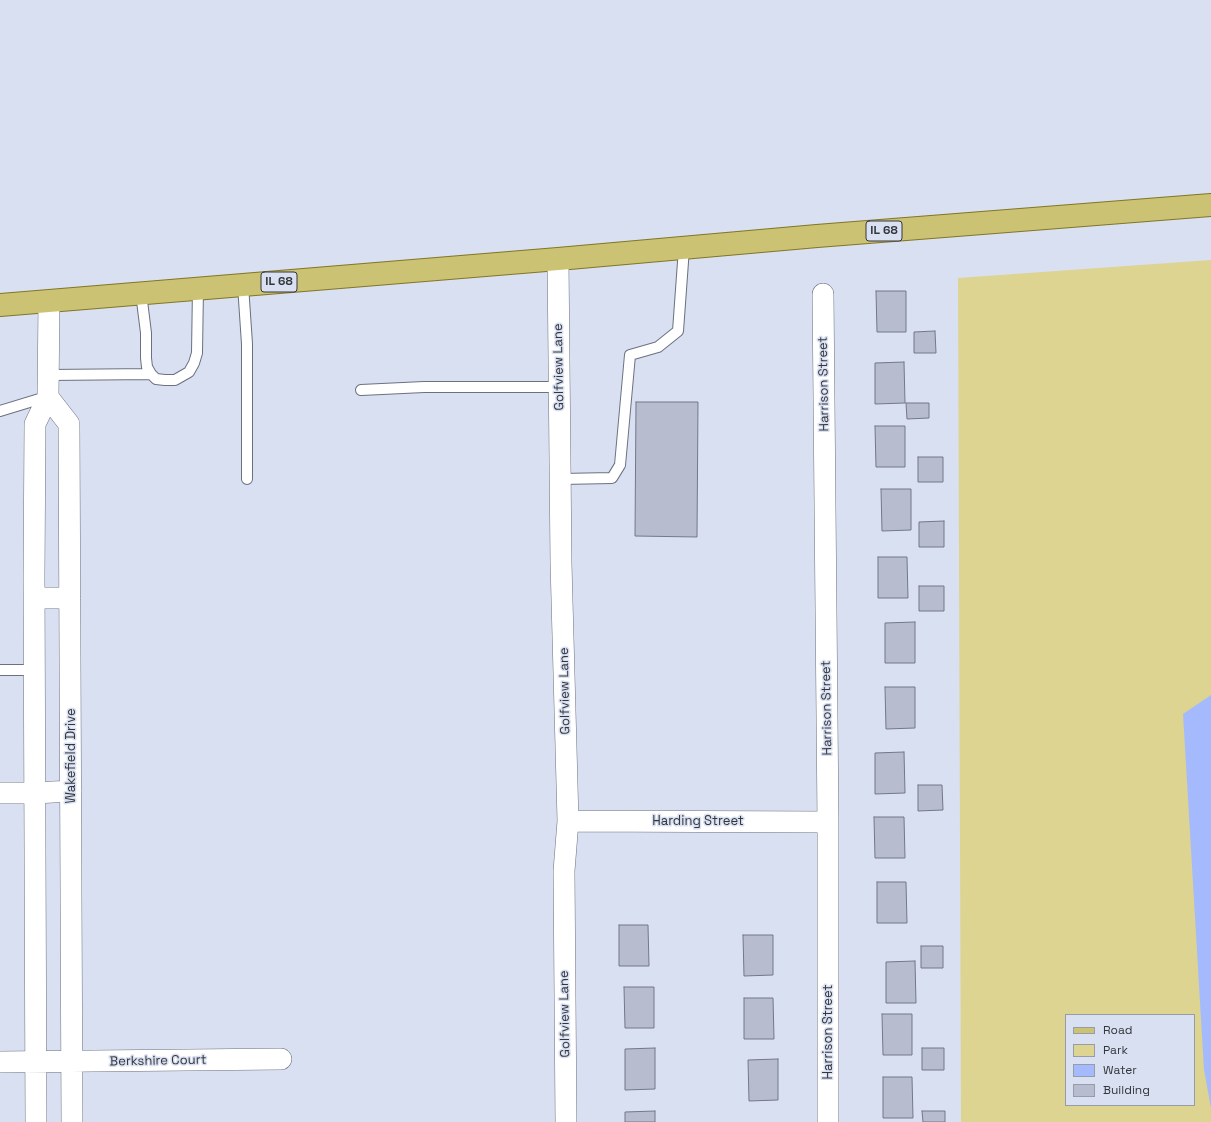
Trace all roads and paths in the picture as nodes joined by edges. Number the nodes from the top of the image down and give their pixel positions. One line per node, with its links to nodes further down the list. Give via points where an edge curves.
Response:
1 (1211, 205): 2 (main road, IL 68)
2 (684, 248): 3 (main road, IL 68); 17 (lane, via 678,331 658,347 630,355 620,465 612,478)
3 (558, 259): 4 (main road, IL 68); 12 (street, Golfview Lane)
4 (243, 285): 5 (main road, IL 68); 16 (lane, via 247,344)
5 (198, 288): 6 (main road, IL 68); 10 (lane, via 198,342 194,363 189,372 175,380 156,379)
6 (141, 293): 8 (main road, IL 68); 10 (lane, via 147,367)
7 (823, 294): 26 (street, Harrison Street)
8 (49, 300): 9 (main road, IL 68); 11 (street)
9 (0, 305)
10 (151, 374): 11 (lane)
11 (48, 375): 14 (street)
12 (560, 387): 13 (lane, via 424,387); 17 (street, Golfview Lane)
13 (361, 390)
14 (48, 396): 15 (lane); 18 (street, via 35,424); 19 (street, Wakefield Drive, via 69,424)
15 (0, 411)
16 (247, 479)
17 (561, 479): 25 (street, Golfview Lane)
18 (34, 598): 19 (street); 21 (street)
19 (70, 598): 22 (street, Wakefield Drive)
20 (0, 670): 21 (lane)
21 (34, 670): 24 (street)
22 (71, 791): 24 (street); 30 (street, Wakefield Drive)
23 (0, 793): 24 (street)
24 (35, 793): 29 (street)
25 (568, 821): 26 (street, Harding Street); 33 (street, Golfview Lane, via 564,871)
26 (828, 822): 34 (street, Harrison Street)
27 (281, 1059): 30 (street, Berkshire Court)
28 (0, 1062): 29 (street, Berkshire Court)
29 (35, 1062): 30 (street, Berkshire Court); 31 (street)
30 (72, 1062): 32 (street, Wakefield Drive)
31 (36, 1122)
32 (72, 1122)
33 (566, 1122)
34 (828, 1122)

